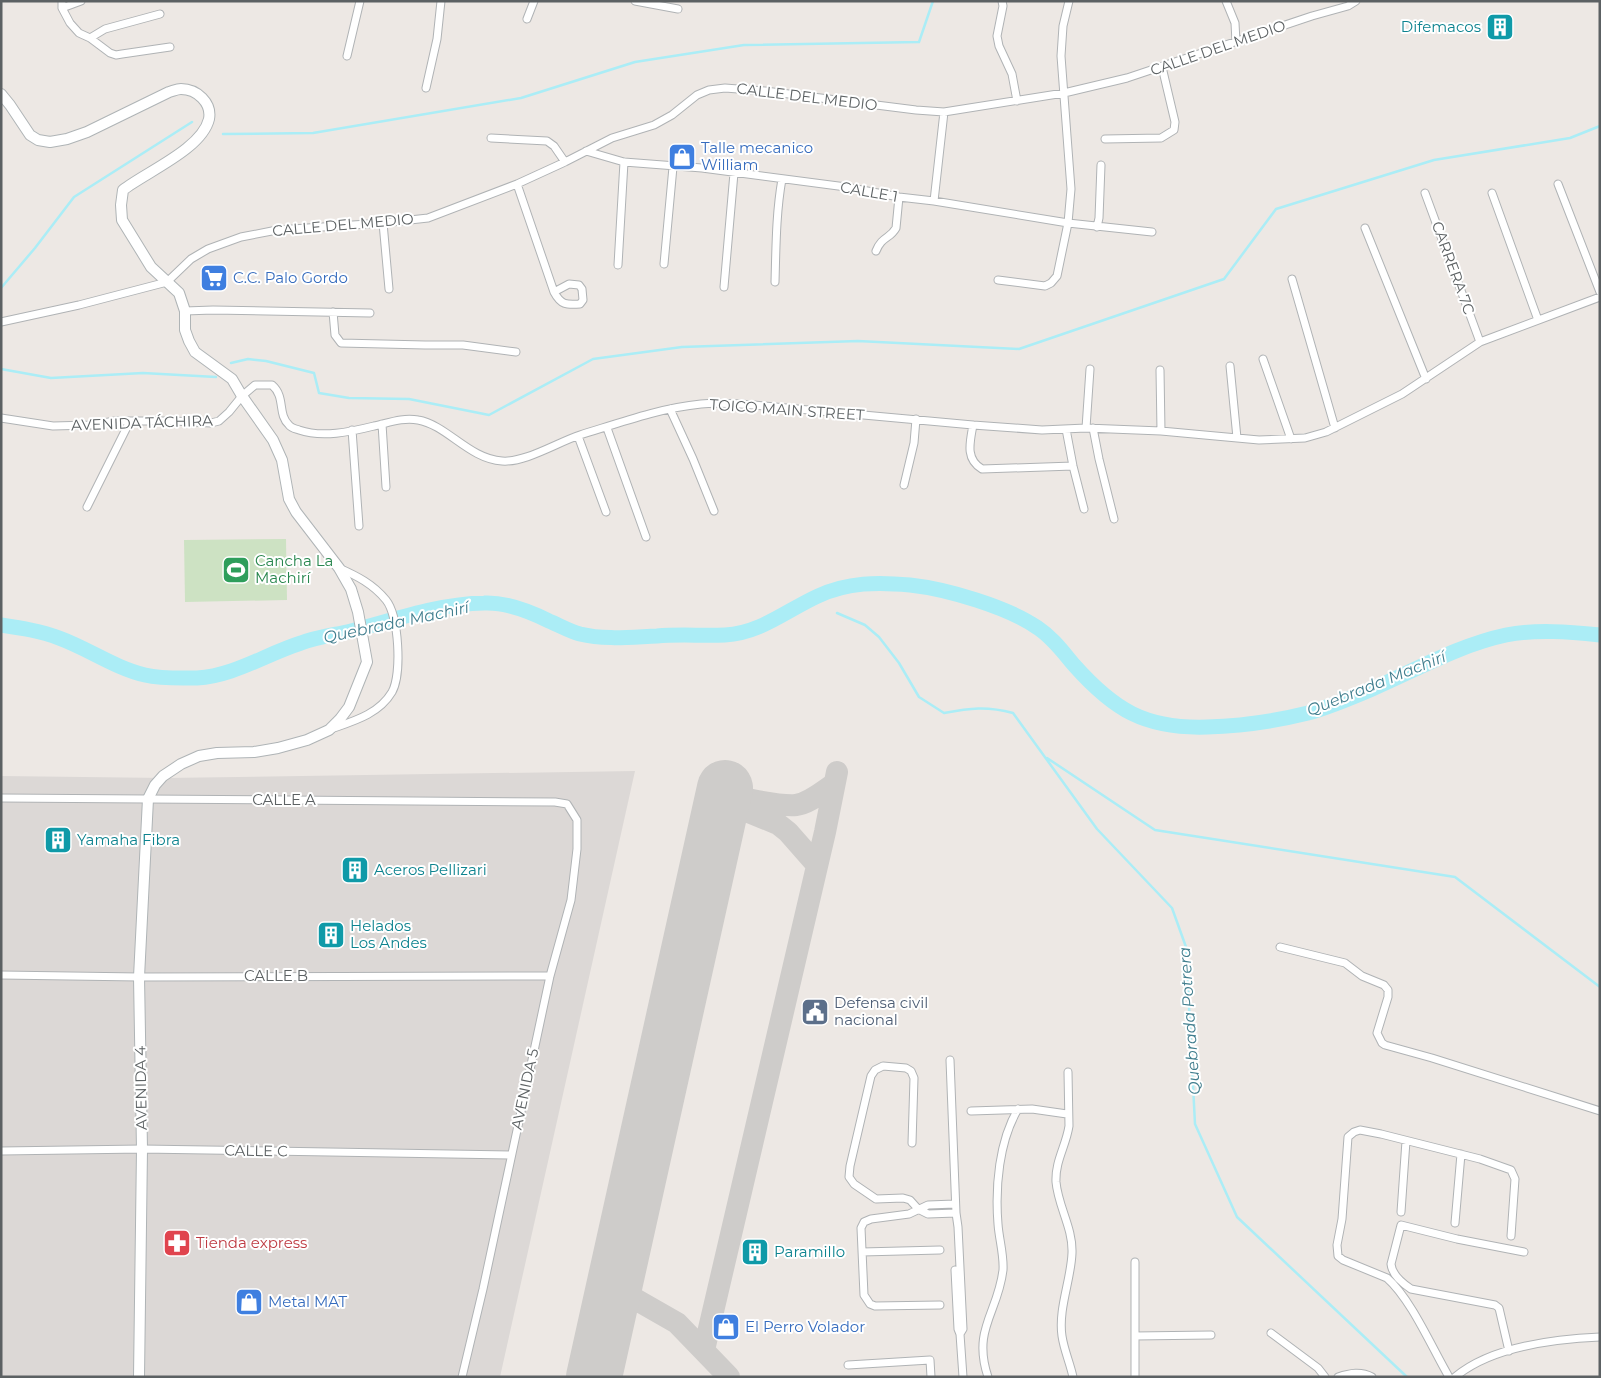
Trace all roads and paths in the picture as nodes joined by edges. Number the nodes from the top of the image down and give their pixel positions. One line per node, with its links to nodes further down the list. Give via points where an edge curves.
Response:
1 (81, 1): 10 (street)
2 (360, 1): 17 (street)
3 (440, 1): 19 (street, via 437,38)
4 (534, 1): 13 (street)
5 (635, 1): 11 (street)
6 (1002, 1): 22 (street, via 997,36 1012,74)
7 (1069, 1): 20 (street, via 1061,46)
8 (1226, 1): 15 (street, via 1235,23)
9 (1356, 1): 15 (street, CALLE DEL MEDIO)
10 (62, 4): 14 (street, via 70,23 79,33)
11 (678, 9)
12 (160, 14): 14 (street, via 105,28)
13 (527, 19)
14 (90, 38): 16 (street, via 116,55)
15 (1236, 42): 18 (street, CALLE DEL MEDIO)
16 (170, 47)
17 (347, 56)
18 (1162, 67): 20 (street, CALLE DEL MEDIO); 25 (street, via 1174,130 1161,138)
19 (426, 88)
20 (1064, 93): 22 (street, CALLE DEL MEDIO); 40 (street, via 1072,189)
21 (1, 94): 49 (main road, via 30,135 50,142 67,140 87,132 181,89 192,91 206,102 209,120 191,146 123,190 122,220 147,261)
22 (1017, 101): 23 (street, CALLE DEL MEDIO)
23 (944, 112): 26 (street, CALLE DEL MEDIO, via 725,88 708,90 654,125 612,138); 38 (street)
24 (491, 138): 27 (street, via 546,141 554,146)
25 (1105, 139)
26 (586, 151): 27 (street, CALLE DEL MEDIO); 28 (street, CALLE 1)
27 (565, 162): 33 (street, CALLE DEL MEDIO)
28 (624, 162): 30 (street, CALLE 1); 46 (street)
29 (1101, 165): 41 (street)
30 (672, 167): 31 (street, CALLE 1); 45 (street)
31 (734, 173): 32 (street, CALLE 1); 51 (street)
32 (782, 179): 37 (street, CALLE 1); 50 (street)
33 (516, 184): 39 (street, CALLE DEL MEDIO, via 428,218); 53 (street)
34 (1558, 184): 54 (street)
35 (1425, 193): 61 (street, CARRERA 7C)
36 (1492, 193): 59 (street)
37 (899, 197): 38 (street, CALLE 1); 44 (street, via 896,228 880,242)
38 (934, 200): 40 (street, CALLE 1)
39 (383, 223): 49 (street, CALLE DEL MEDIO, via 277,230 241,237 208,249); 52 (street)
40 (1068, 223): 41 (street, CALLE 1); 47 (street, via 1057,276 1051,283 1041,286)
41 (1097, 227): 43 (street, CALLE 1)
42 (1365, 228): 67 (street)
43 (1152, 232)
44 (876, 251)
45 (664, 264)
46 (618, 265)
47 (998, 280)
48 (1292, 280): 78 (street)
49 (167, 282): 56 (main road, via 178,293); 60 (street)
50 (775, 282)
51 (724, 287)
52 (389, 289)
53 (554, 292)
54 (1600, 292)
55 (1600, 296): 59 (street, TOICO MAIN STREET)
56 (186, 311): 57 (street); 68 (main road, via 185,330 195,352 232,379)
57 (333, 312): 58 (street); 62 (street, via 335,335 341,343 463,345)
58 (370, 313)
59 (1538, 320): 61 (street, TOICO MAIN STREET)
60 (1, 322)
61 (1480, 342): 67 (street, TOICO MAIN STREET)
62 (516, 352)
63 (1263, 359): 83 (street)
64 (1230, 366): 82 (street)
65 (1090, 369): 77 (street)
66 (1160, 370): 80 (street)
67 (1426, 379): 78 (street, TOICO MAIN STREET)
68 (242, 396): 72 (street, AVENIDA TÁCHIRA, via 219,421 211,423); 79 (street, TOICO MAIN STREET, via 255,385 272,385 279,391 283,415 289,425 321,434); 94 (main road, via 273,440 282,460 289,499 296,512)
69 (670, 409): 71 (street, TOICO MAIN STREET, via 728,403); 75 (street, TOICO MAIN STREET); 89 (street)
70 (1, 418): 72 (street, AVENIDA TÁCHIRA, via 53,426)
71 (916, 419): 74 (street, TOICO MAIN STREET); 85 (street)
72 (130, 421): 87 (street)
73 (382, 424): 79 (street, TOICO MAIN STREET); 81 (street, TOICO MAIN STREET, via 404,419 420,420 442,430 473,452 502,462 516,460); 86 (street)
74 (973, 425): 76 (street, TOICO MAIN STREET, via 1042,430); 84 (street, via 971,458 974,465 982,469)
75 (607, 428): 81 (street, TOICO MAIN STREET); 93 (street)
76 (1066, 428): 77 (street, TOICO MAIN STREET); 84 (street)
77 (1090, 428): 80 (street, TOICO MAIN STREET); 91 (street)
78 (1335, 428): 83 (street, TOICO MAIN STREET)
79 (352, 430): 92 (street)
80 (1162, 431): 82 (street, TOICO MAIN STREET)
81 (578, 436): 90 (street)
82 (1237, 438): 83 (street, TOICO MAIN STREET)
83 (1291, 439)
84 (1073, 466): 88 (street)
85 (904, 485)
86 (386, 487)
87 (87, 508)
88 (1084, 509)
89 (714, 511)
90 (606, 512)
91 (1114, 519)
92 (359, 526)
93 (646, 537)
94 (339, 568): 95 (main road, via 351,589 358,612 367,662 349,707); 95 (street, via 360,577 386,600 391,608 399,662 397,679 380,705 356,721)
95 (329, 730): 97 (main road, via 278,748 199,756 163,776)
96 (1, 798): 97 (street, CALLE A)
97 (148, 799): 98 (street, CALLE A); 101 (main road, AVENIDA 4)
98 (567, 804): 102 (street, AVENIDA 5, via 577,820 577,849 571,900)
99 (1280, 947): 107 (street, via 1344,963 1362,976 1384,985 1388,997 1377,1033 1385,1046)
100 (1, 974): 101 (street, CALLE B)
101 (139, 976): 102 (street, CALLE B); 111 (main road, AVENIDA 4)
102 (550, 976): 114 (street, AVENIDA 5)
103 (950, 1060): 115 (street)
104 (1068, 1072): 108 (street)
105 (1018, 1109): 106 (street); 108 (street); 136 (street, via 1003,1144 998,1224 1003,1268 1000,1287 983,1334 982,1348)
106 (971, 1111)
107 (1600, 1111)
108 (1067, 1114): 137 (street, via 1068,1134 1057,1163 1056,1181 1072,1251 1062,1335)
109 (1406, 1141): 113 (street); 117 (street); 142 (street, via 1360,1130 1348,1137 1337,1253 1339,1258 1392,1282)
110 (912, 1143): 116 (street, via 914,1078 911,1072 906,1068 883,1066 874,1070 849,1176 854,1184 876,1199 903,1198)
111 (142, 1149): 112 (street, CALLE C); 114 (street, CALLE C); 132 (main road, AVENIDA 4)
112 (1, 1151)
113 (1461, 1154): 119 (street); 120 (street, via 1514,1173)
114 (511, 1155): 133 (street, AVENIDA 5)
115 (955, 1204): 116 (street, via 928,1205); 118 (street)
116 (920, 1210): 118 (street, via 928,1214); 122 (street, via 864,1222 861,1228)
117 (1401, 1212)
118 (956, 1214): 135 (street, via 958,1329)
119 (1455, 1223)
120 (1510, 1236)
121 (940, 1250): 122 (street)
122 (862, 1252): 125 (street, via 864,1295 870,1304)
123 (1524, 1252): 130 (street, via 1401,1225 1391,1264 1395,1275 1411,1289 1495,1305 1499,1308)
124 (1136, 1262): 128 (street)
125 (940, 1305)
126 (1271, 1333): 139 (street, via 1318,1368)
127 (1211, 1335): 128 (street)
128 (1135, 1336): 138 (street)
129 (1600, 1337): 130 (street, via 1549,1341)
130 (1509, 1351): 143 (street, via 1481,1360)
131 (848, 1365): 134 (street, via 930,1360)
132 (139, 1377)
133 (462, 1377)
134 (931, 1377)
135 (963, 1377)
136 (988, 1377)
137 (1073, 1377)
138 (1136, 1377)
139 (1325, 1377)
140 (1338, 1377): 141 (street, via 1357,1373)
141 (1372, 1377)
142 (1449, 1377)
143 (1455, 1377)

